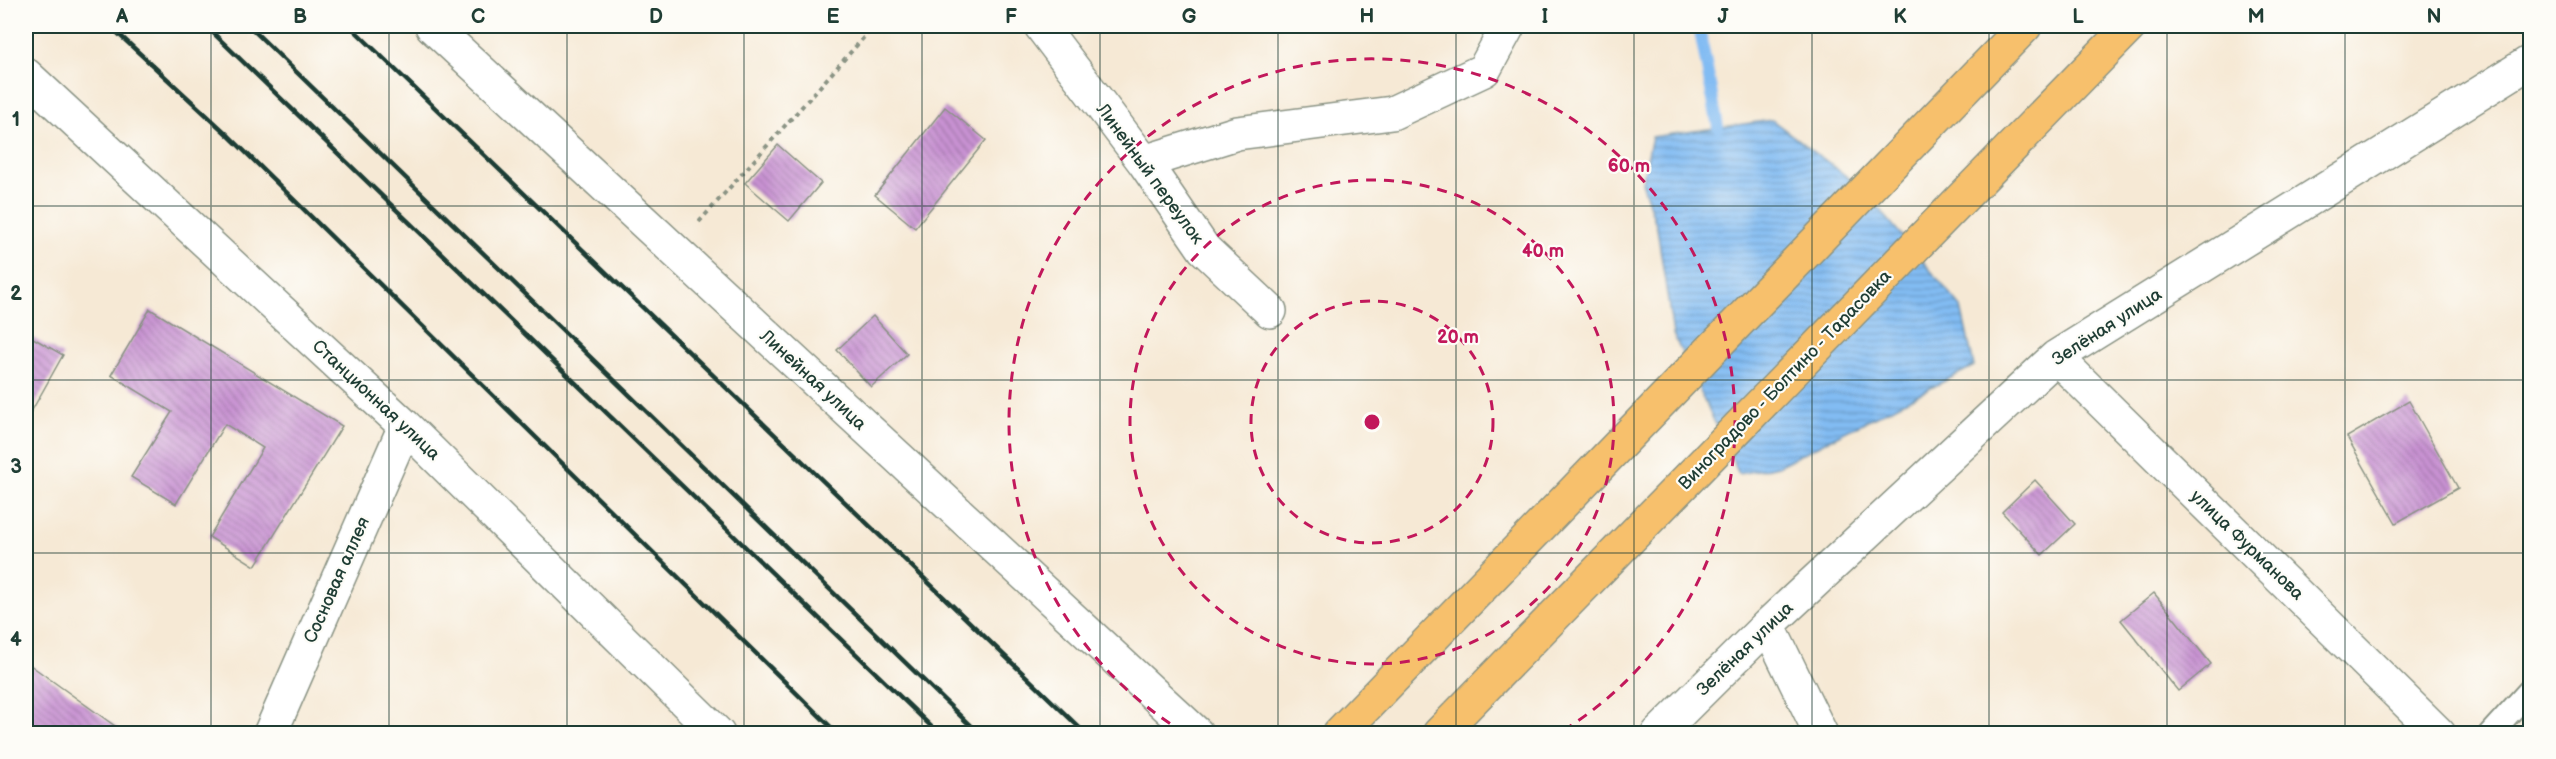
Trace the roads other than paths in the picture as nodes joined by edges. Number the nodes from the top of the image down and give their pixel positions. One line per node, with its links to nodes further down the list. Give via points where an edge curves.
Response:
1 (432, 26): 16 (street, Линейная улица)
2 (1041, 26): 8 (street, Линейный переулок)
3 (1509, 26): 8 (street, via 1484,70 1392,113 1237,133)
4 (2025, 26): 17 (main road)
5 (2130, 26): 18 (main road, Виноградово - Болтино - Тарасовка)
6 (2530, 62): 10 (street, Зелёная улица)
7 (26, 75): 11 (street, Станционная улица)
8 (1144, 162): 9 (street, Линейный переулок, via 1204,249)
9 (1270, 312)
10 (2056, 357): 12 (street, Зелёная улица); 21 (street, улица Фурманова)
11 (405, 426): 14 (street, Сосновая аллея); 15 (street, Станционная улица)
12 (1768, 625): 19 (street, Зелёная улица); 20 (street)
13 (2530, 690): 22 (lane)
14 (270, 734)
15 (718, 734)
16 (1197, 734)
17 (1339, 734)
18 (1439, 734)
19 (1658, 734)
20 (1821, 734)
21 (2439, 734)
22 (2490, 734)

